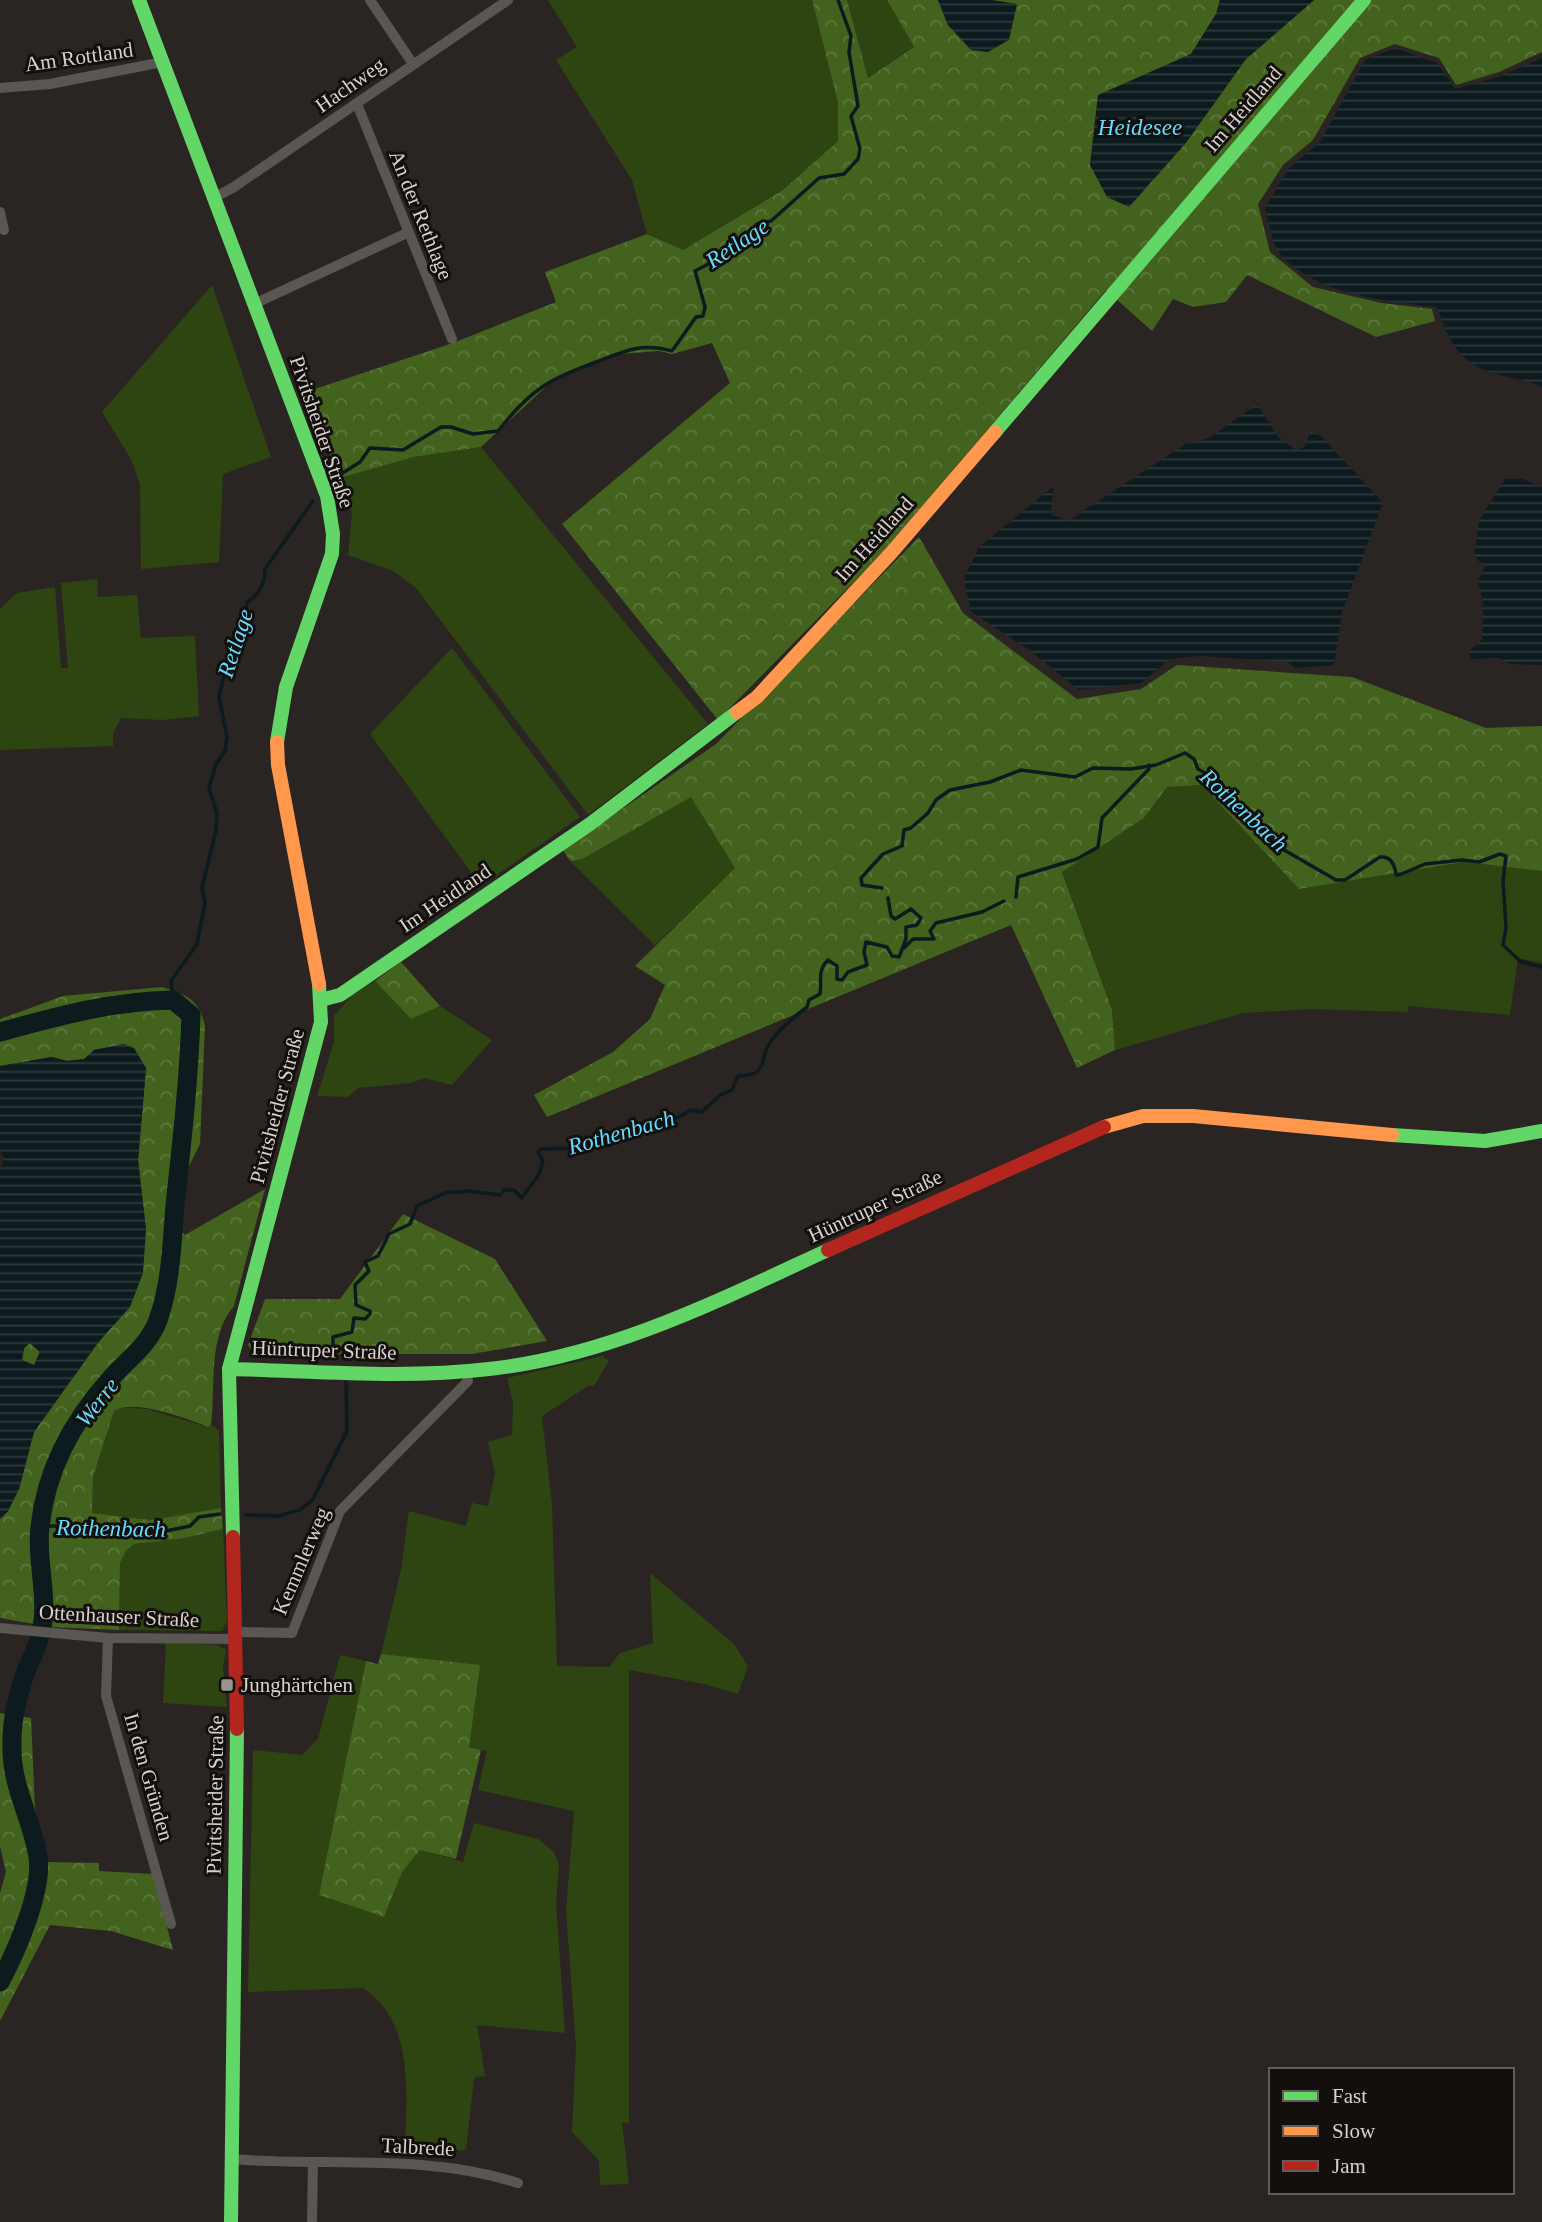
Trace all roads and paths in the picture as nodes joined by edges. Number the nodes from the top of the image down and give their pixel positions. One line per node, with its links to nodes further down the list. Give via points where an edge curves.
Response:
1 (139, 0): 5 (street, Pivitsheider Straße)
2 (370, 0): 6 (street)
3 (508, 0): 6 (street, Hachweg)
4 (1364, 0): 15 (street, Im Heidland, via 892,552 757,697 590,824 340,995)
5 (163, 62): 7 (street, Am Rottland, via 43,85); 9 (street, Pivitsheider Straße)
6 (413, 64): 8 (street, Hachweg)
7 (0, 88)
8 (357, 104): 9 (street, Hachweg); 12 (street, An der Rethlage)
9 (214, 198): 13 (street, Pivitsheider Straße)
10 (0, 212): 11 (street)
11 (4, 230)
12 (407, 233): 13 (street); 14 (street, An der Rethlage)
13 (254, 304): 15 (street, Pivitsheider Straße, via 327,496 333,534 332,554 281,707 277,734 278,765)
14 (452, 339)
15 (321, 1000): 17 (street, Pivitsheider Straße, via 316,1046)
16 (1542, 1131): 18 (street, Hüntruper Straße, via 1461,1141 1234,1119 1143,1116 1089,1131 655,1328 563,1356)
17 (229, 1369): 18 (street, Hüntruper Straße); 20 (street, Pivitsheider Straße)
18 (466, 1372): 20 (street, Kemmlerweg, via 468,1381 340,1511 292,1633)
19 (0, 1628): 21 (street, Ottenhauser Straße)
20 (236, 1636): 21 (street, Ottenhauser Straße); 23 (street, Pivitsheider Straße)
21 (108, 1638): 22 (street, In den Gründen, via 106,1696)
22 (171, 1924)
23 (231, 2159): 24 (street, Talbrede); 26 (street, Pivitsheider Straße)
24 (313, 2162): 25 (street, Talbrede, via 438,2165 481,2171); 27 (street)
25 (518, 2183)
26 (231, 2222)
27 (312, 2222)

